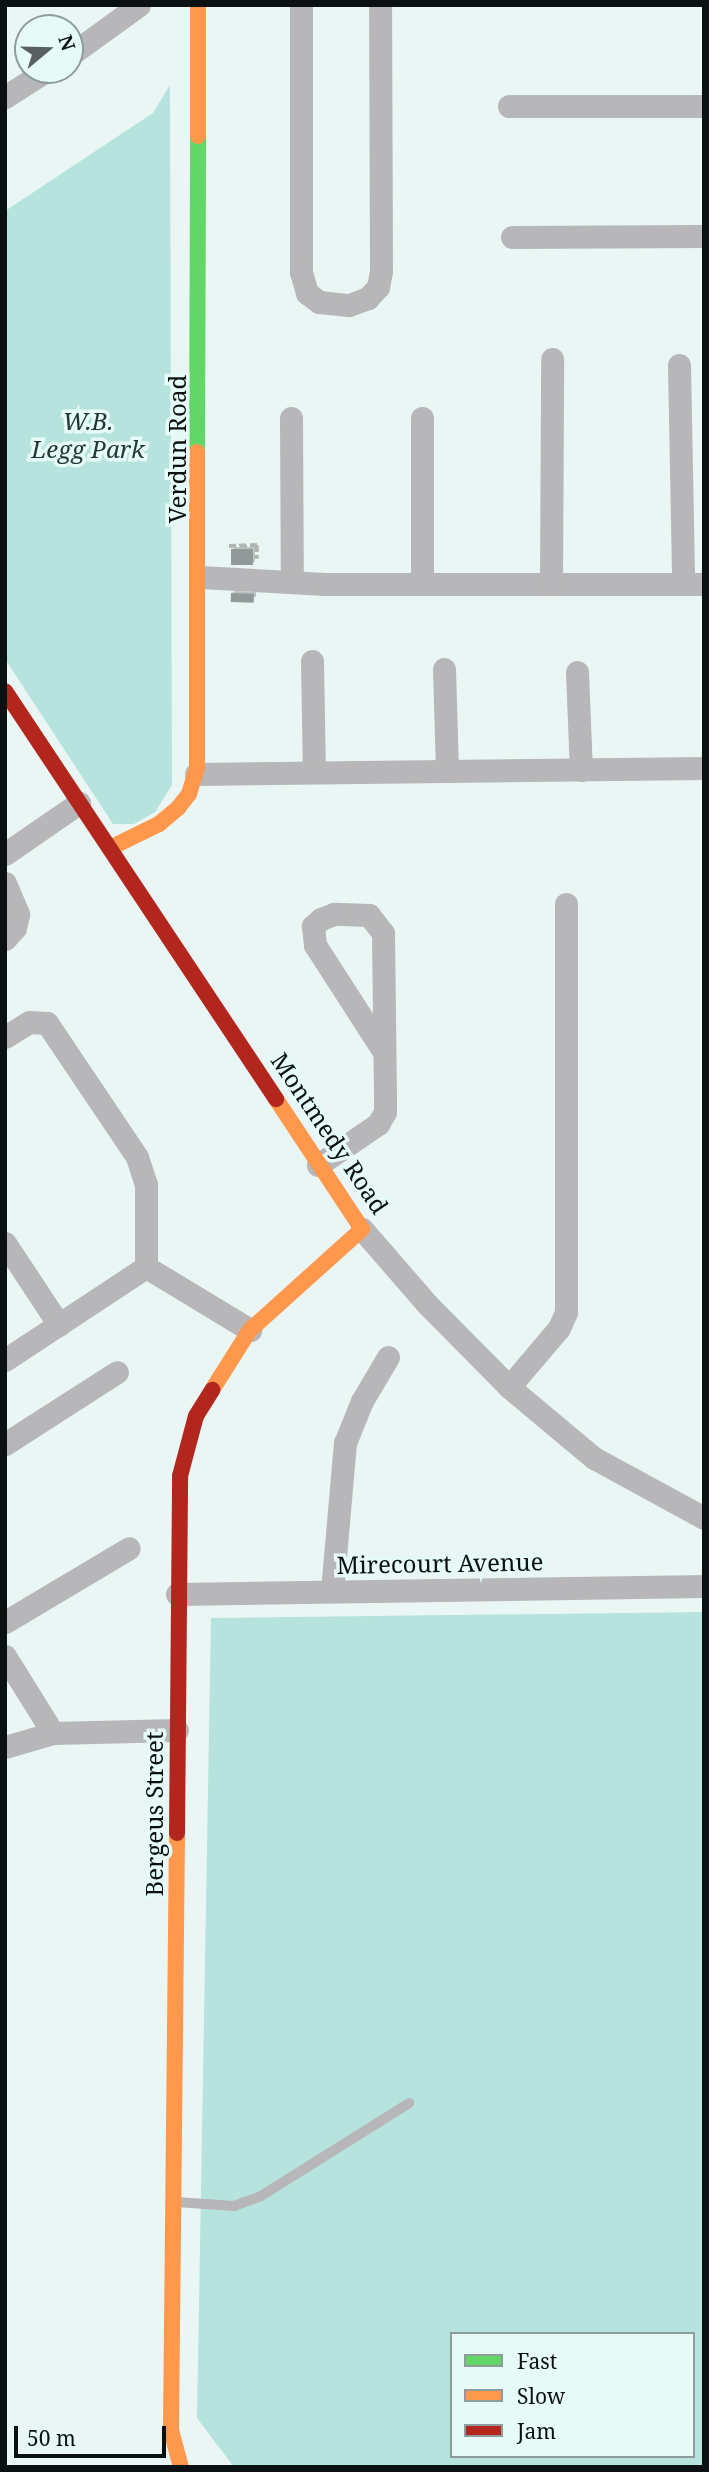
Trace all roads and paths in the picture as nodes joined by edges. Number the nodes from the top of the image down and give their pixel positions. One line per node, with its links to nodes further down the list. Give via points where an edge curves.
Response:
1 (139, 5): 5 (street)
2 (198, 5): 18 (street, Verdun Road)
3 (301, 5): 4 (street, via 300,272 307,293 319,302 349,305 373,293 381,271)
4 (380, 5)
5 (84, 45)
6 (25, 84): 7 (street)
7 (5, 97)
8 (509, 106): 9 (street)
9 (704, 106)
10 (704, 236): 11 (street)
11 (512, 237)
12 (552, 359): 22 (street)
13 (680, 365): 21 (street)
14 (291, 418): 19 (street)
15 (422, 418): 20 (street)
16 (229, 545): 17 (path, via 257,545)
17 (258, 568): 18 (street); 19 (street)
18 (200, 572): 19 (street); 31 (street, Verdun Road)
19 (292, 576): 20 (street)
20 (422, 578): 22 (street)
21 (693, 578): 22 (street)
22 (551, 579)
23 (312, 661): 30 (street)
24 (444, 669): 29 (street)
25 (577, 672): 28 (street)
26 (5, 691): 32 (street, Montmedy Road)
27 (704, 768): 28 (street)
28 (581, 770): 29 (street)
29 (447, 771): 30 (street)
30 (314, 772): 31 (street)
31 (196, 774): 33 (street, Verdun Road, via 190,794 178,808 159,824)
32 (79, 803): 33 (street, Montmedy Road); 34 (street)
33 (110, 848): 40 (street, Montmedy Road)
34 (5, 854)
35 (5, 883): 37 (street, via 18,914 15,928)
36 (566, 904): 49 (street, via 566,1312 559,1328)
37 (5, 939)
38 (5, 1037): 43 (street, via 29,1022 47,1023 137,1157 146,1184)
39 (384, 1052): 39 (street, via 384,944 378,923 369,915 321,919 313,926 315,945); 40 (street, via 385,1112 363,1136)
40 (318, 1166): 41 (street, Montmedy Road)
41 (362, 1229): 45 (street, Bergeus Street); 49 (street, Montmedy Road)
42 (5, 1243): 44 (street)
43 (146, 1267): 44 (street); 45 (street)
44 (59, 1325): 47 (street)
45 (250, 1330): 55 (street, Bergeus Street, via 195,1416 180,1476)
46 (388, 1357): 54 (street, via 362,1401 345,1443)
47 (5, 1360)
48 (117, 1372): 50 (street)
49 (509, 1387): 51 (street, Montmedy Road, via 594,1458)
50 (5, 1444)
51 (704, 1518)
52 (129, 1548): 56 (street)
53 (704, 1586): 54 (street, Mirecourt Avenue)
54 (331, 1591): 55 (street, Mirecourt Avenue)
55 (177, 1594): 58 (street, Bergeus Street)
56 (5, 1622)
57 (5, 1656): 59 (street)
58 (177, 1730): 59 (street); 62 (street, Bergeus Street)
59 (53, 1734): 60 (street)
60 (5, 1748)
61 (409, 2103): 62 (lane, via 261,2196 234,2206)
62 (176, 2202): 63 (street, Bergeus Street, via 172,2430)
63 (181, 2467)

